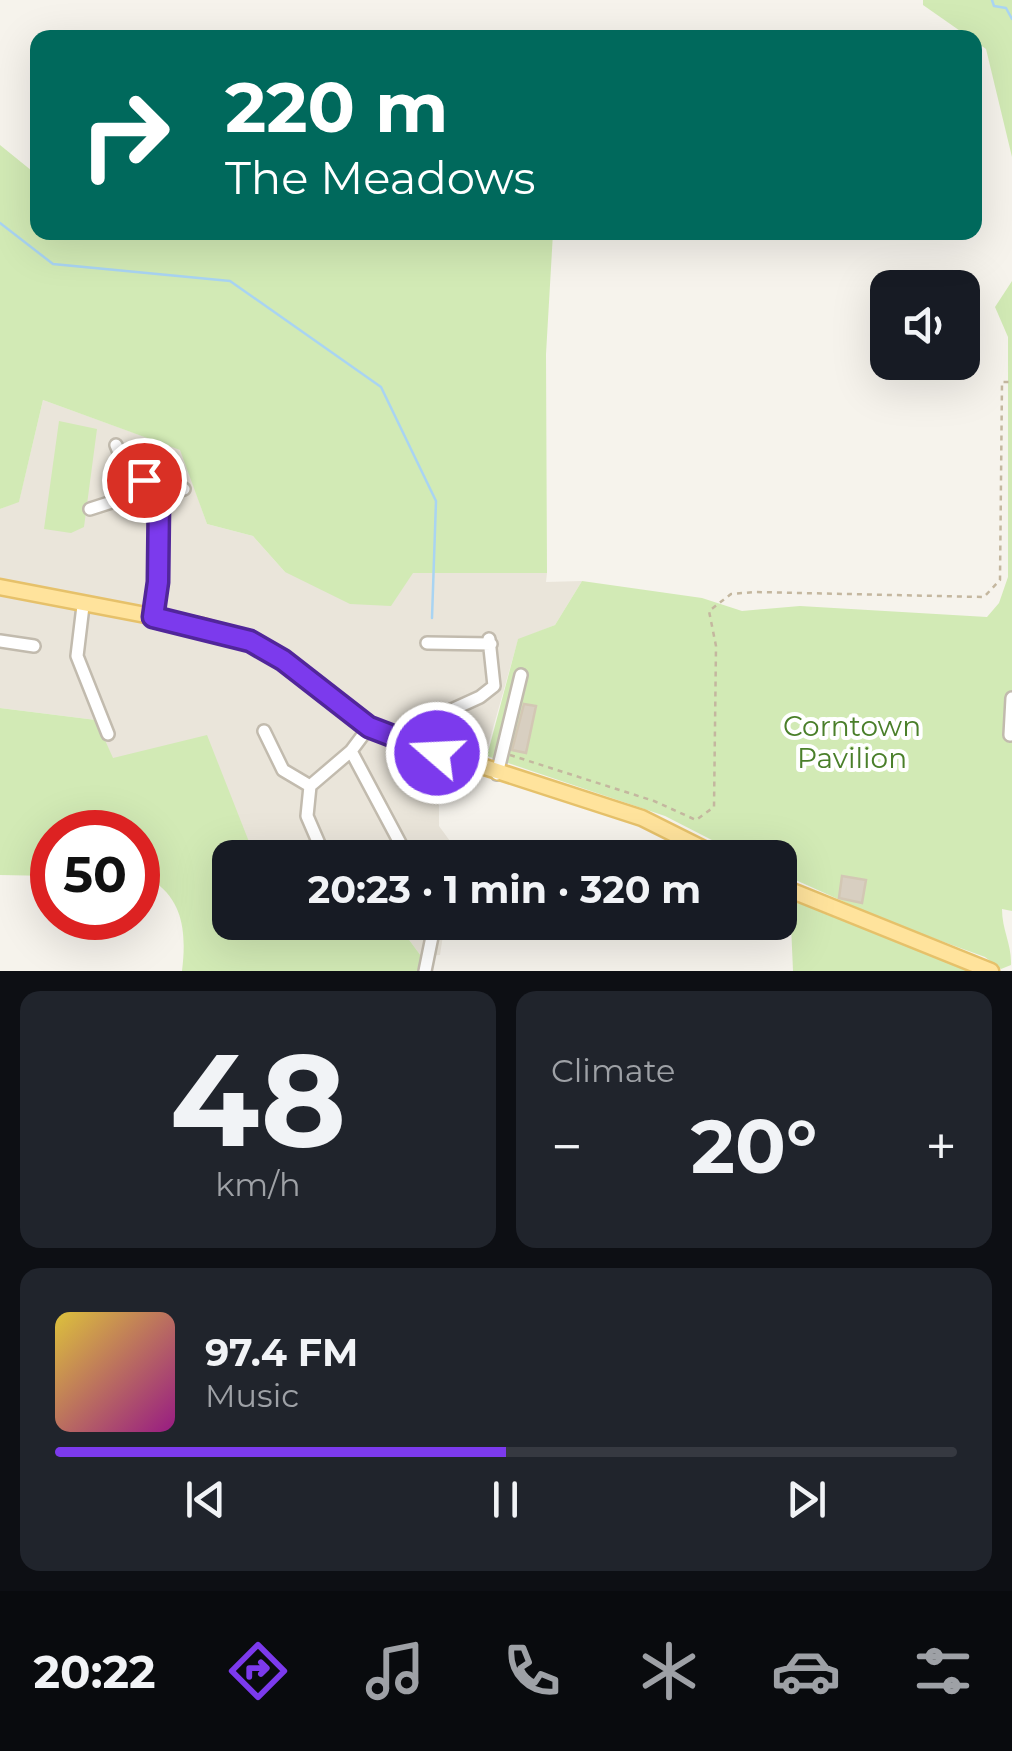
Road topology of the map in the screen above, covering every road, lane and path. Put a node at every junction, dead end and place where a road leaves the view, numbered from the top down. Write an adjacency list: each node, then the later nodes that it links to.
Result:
1 (1012, 382): 23 (path)
2 (116, 445): 3 (street)
3 (129, 477): 5 (street); 6 (street)
4 (184, 488): 5 (street)
5 (159, 496): 8 (street)
6 (121, 499): 7 (street); 8 (street)
7 (90, 509)
8 (158, 516): 11 (street)
9 (0, 587): 10 (main road)
10 (84, 606): 11 (main road); 19 (street)
11 (153, 617): 17 (main road)
12 (0, 641): 14 (street)
13 (426, 643): 22 (street)
14 (34, 646)
15 (521, 675): 23 (street)
16 (1012, 698): 20 (street)
17 (369, 727): 21 (street); 22 (main road)
18 (264, 731): 25 (street)
19 (108, 734)
20 (1010, 735)
21 (351, 752): 25 (street); 27 (street)
22 (437, 753): 24 (main road)
23 (502, 754): 24 (street)
24 (497, 774): 28 (main road)
25 (310, 786): 26 (street)
26 (318, 840)
27 (398, 840)
28 (686, 840)
29 (797, 893): 32 (main road)
30 (431, 940): 31 (street)
31 (425, 971)
32 (991, 971)

